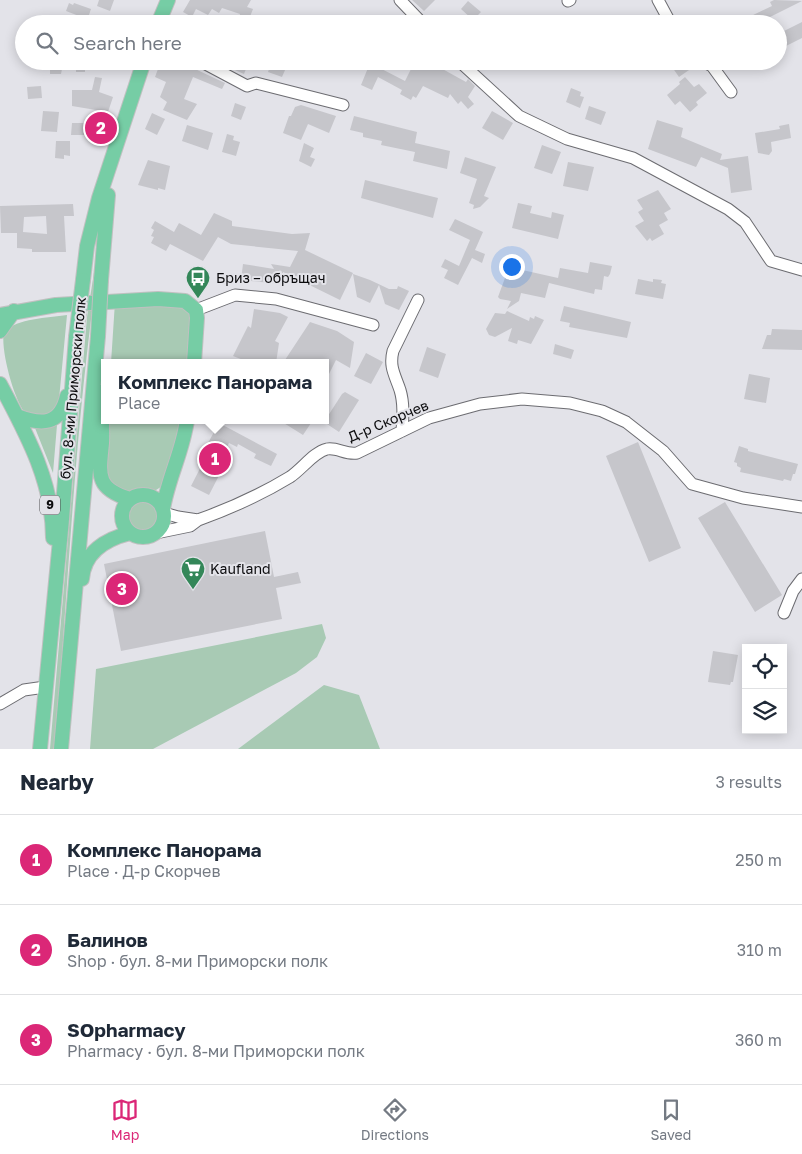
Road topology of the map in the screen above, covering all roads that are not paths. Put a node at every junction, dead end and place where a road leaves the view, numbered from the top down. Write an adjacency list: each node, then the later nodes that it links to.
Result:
1 (168, 0): 4 (main road)
2 (400, 0): 5 (street)
3 (658, 0): 6 (street)
4 (162, 15)
5 (414, 15)
6 (666, 15)
7 (141, 70): 13 (main road, бул. 8-ми Приморски полк)
8 (217, 70): 12 (street)
9 (469, 70): 14 (street)
10 (715, 70): 11 (street)
11 (731, 92)
12 (343, 105)
13 (115, 150): 21 (main road, бул. 8-ми Приморски полк, bridge); 23 (main road, бул. 8-ми Приморски полк, bridge)
14 (802, 270)
15 (418, 300): 27 (street)
16 (196, 310): 17 (main road); 19 (street); 22 (main road)
17 (14, 311): 18 (main road); 20 (main road)
18 (0, 315)
19 (373, 325)
20 (0, 331)
21 (97, 351): 30 (main road); 40 (main road, бул. 8-ми Приморски полк)
22 (194, 359)
23 (73, 366): 25 (main road); 37 (main road, бул. 8-ми Приморски полк)
24 (0, 384): 25 (main road, 9)
25 (17, 416): 37 (main road, 9)
26 (186, 424): 28 (main road)
27 (402, 431): 31 (street, Д-р Скорчев); 33 (street, Д-р Скорчев)
28 (172, 472): 29 (main road); 32 (main road)
29 (147, 495): 30 (main road); 32 (main road)
30 (130, 499): 34 (main road)
31 (802, 507)
32 (164, 511): 33 (street); 35 (main road)
33 (198, 520): 35 (street, Д-р Скорчев)
34 (130, 533): 35 (main road); 40 (main road)
35 (156, 533)
36 (802, 579): 38 (street)
37 (53, 601): 39 (main road, бул. 8-ми Приморски полк / 9)
38 (784, 613)
39 (45, 687): 41 (street); 42 (main road, бул. 8-ми Приморски полк / 9)
40 (65, 694): 43 (main road, бул. 8-ми Приморски полк)
41 (0, 704)
42 (40, 749)
43 (61, 749)

